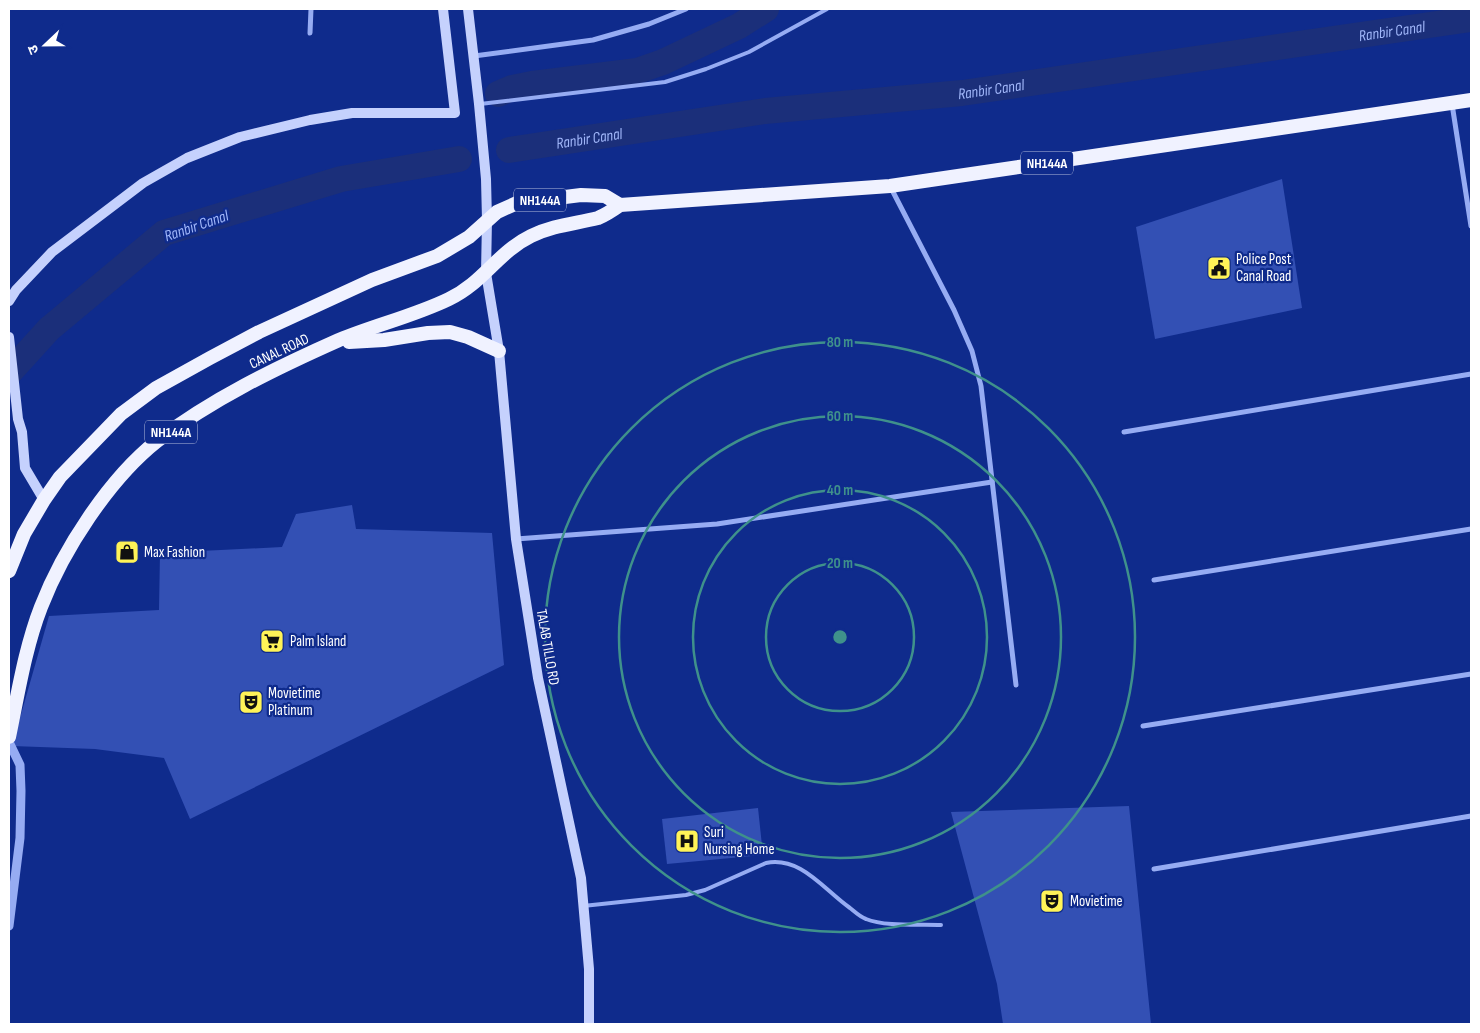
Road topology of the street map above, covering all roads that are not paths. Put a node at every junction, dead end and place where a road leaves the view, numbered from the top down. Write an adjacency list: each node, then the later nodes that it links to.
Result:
1 (311, 9): 6 (street)
2 (442, 9): 16 (main road)
3 (468, 9): 7 (main road)
4 (686, 9): 7 (street)
5 (827, 9): 10 (lane)
6 (310, 33)
7 (474, 56): 10 (main road)
8 (1471, 100): 9 (highway, NH144A)
9 (1452, 103): 11 (highway, NH144A); 14 (street)
10 (479, 104): 13 (main road)
11 (890, 186): 12 (highway, NH144A); 22 (street)
12 (620, 206): 13 (highway, NH144A); 15 (highway, NH144A)
13 (487, 220): 15 (main road); 23 (highway, CANAL ROAD / NH144A)
14 (1471, 226)
15 (486, 273): 18 (highway, CANAL ROAD / NH144A); 19 (main road, TALAB TILLO RD)
16 (9, 301)
17 (9, 337): 23 (main road)
18 (335, 342): 19 (highway); 31 (highway, CANAL ROAD / NH144A)
19 (498, 351): 25 (main road, TALAB TILLO RD)
20 (1471, 374): 21 (street)
21 (1124, 432)
22 (992, 482): 25 (street); 29 (street)
23 (44, 500): 26 (highway, CANAL ROAD / NH144A)
24 (1471, 529): 27 (street)
25 (516, 539): 35 (main road, TALAB TILLO RD)
26 (9, 571)
27 (1154, 580)
28 (1471, 674): 30 (street)
29 (1016, 685)
30 (1143, 726)
31 (9, 737)
32 (9, 742): 37 (street)
33 (1471, 816): 34 (street)
34 (1154, 869)
35 (584, 906): 36 (lane); 38 (main road, TALAB TILLO RD)
36 (942, 925)
37 (9, 926)
38 (589, 1024)

